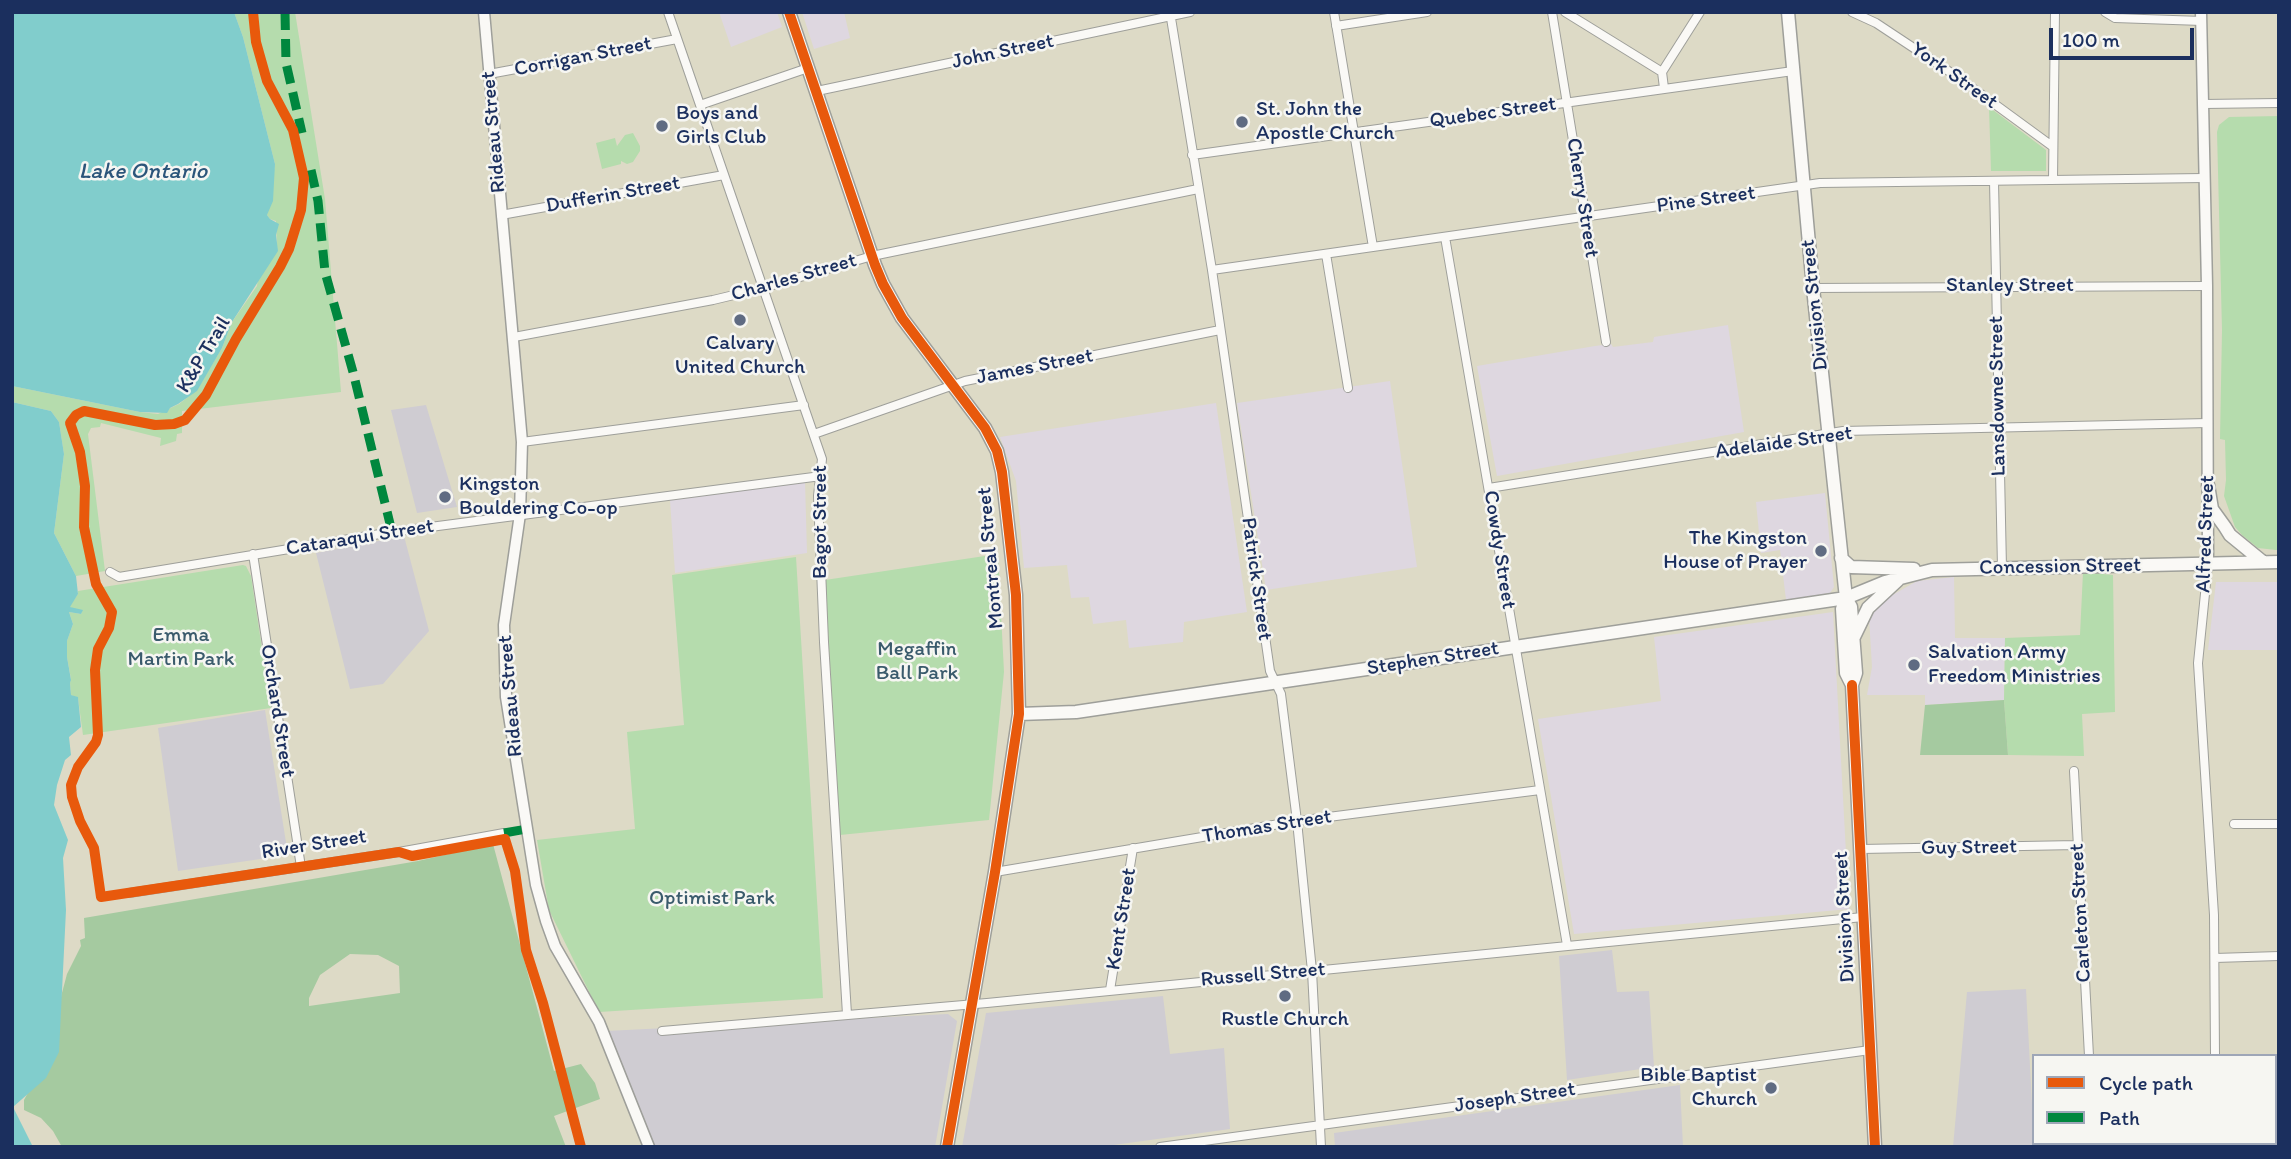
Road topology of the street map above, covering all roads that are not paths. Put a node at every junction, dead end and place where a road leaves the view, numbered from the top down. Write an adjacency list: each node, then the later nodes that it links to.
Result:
1 (484, 12): 21 (street, Rideau Street)
2 (668, 12): 17 (street, Bagot Street)
3 (789, 12): 18 (main road, Montreal Street)
4 (1190, 12): 14 (street, John Street)
5 (1334, 12): 16 (street)
6 (1427, 12): 16 (street)
7 (1552, 12): 24 (street, Cherry Street)
8 (1565, 12): 20 (street)
9 (1700, 12): 20 (street)
10 (1788, 12): 19 (main road, Division Street)
11 (1852, 12): 29 (street, York Street)
12 (2055, 12): 29 (street)
13 (2105, 12): 15 (street)
14 (1170, 14): 23 (street, John Street); 30 (street, Patrick Street)
15 (2202, 16): 26 (street, Alfred Street)
16 (1336, 26): 28 (street)
17 (677, 39): 21 (street, Corrigan Street); 27 (street, Bagot Street)
18 (808, 68): 23 (main road, Montreal Street); 27 (street)
19 (1793, 71): 22 (street, Quebec Street); 35 (main road, Division Street)
20 (1662, 72): 22 (street)
21 (489, 74): 37 (street, Rideau Street)
22 (1664, 88): 24 (street, Quebec Street)
23 (817, 91): 42 (main road, Montreal Street)
24 (1567, 102): 28 (street, Quebec Street); 38 (street, Cherry Street)
25 (2279, 103): 26 (street)
26 (2204, 104): 32 (street, Alfred Street)
27 (700, 105): 31 (street, Bagot Street)
28 (1354, 132): 30 (street, Quebec Street); 40 (street)
29 (2052, 146): 33 (street)
30 (1192, 155): 36 (street, Patrick Street)
31 (724, 175): 37 (street, Dufferin Street); 46 (street, Bagot Street)
32 (2204, 178): 33 (street, Pine Street); 44 (street, Alfred Street)
33 (2053, 180): 34 (street, Pine Street)
34 (1994, 181): 35 (street, Pine Street); 45 (street, Lansdowne Street)
35 (1803, 186): 38 (street, Pine Street); 47 (main road, Division Street)
36 (1198, 189): 42 (street, Charles Street); 43 (street, Patrick Street)
37 (501, 215): 49 (street, Rideau Street)
38 (1585, 217): 39 (street, Pine Street); 50 (street, Cherry Street)
39 (1445, 237): 40 (street, Pine Street); 61 (street, Cowdy Street)
40 (1373, 247): 41 (street, Pine Street)
41 (1326, 254): 43 (street, Pine Street); 52 (street)
42 (872, 256): 46 (street, Charles Street); 51 (main road, Montreal Street)
43 (1212, 270): 48 (street, Patrick Street)
44 (2207, 286): 45 (street, Stanley Street); 54 (street, Alfred Street)
45 (1996, 287): 47 (street, Stanley Street); 55 (street, Lansdowne Street)
46 (763, 288): 49 (street, Charles Street); 53 (street, Bagot Street)
47 (1813, 288): 56 (main road, Division Street)
48 (1220, 330): 51 (street, James Street); 75 (street, Patrick Street)
49 (514, 337): 58 (street, Rideau Street)
50 (1606, 342)
51 (954, 385): 57 (street, James Street); 77 (main road, Montreal Street)
52 (1348, 388)
53 (804, 405): 57 (street, Bagot Street); 58 (street)
54 (2208, 424): 55 (street, Adelaide Street); 60 (street, Alfred Street)
55 (1999, 429): 56 (street, Adelaide Street); 68 (street, Lansdowne Street)
56 (1829, 433): 61 (street, Adelaide Street); 64 (main road, Division Street)
57 (814, 434): 59 (street, Bagot Street)
58 (522, 442): 62 (street, Rideau Street)
59 (821, 476): 62 (street, Cataraqui Street); 97 (street, Bagot Street)
60 (2208, 485): 65 (main road); 67 (street, Alfred Street)
61 (1489, 488): 74 (street, Cowdy Street)
62 (520, 514): 63 (street, Cataraqui Street); 103 (street, Rideau Street)
63 (253, 554): 70 (street, Cataraqui Street); 87 (street, Orchard Street)
64 (1841, 558): 69 (main road); 72 (main road, Division Street)
65 (2263, 562): 66 (main road, Concession Street); 67 (main road, Concession Street)
66 (2279, 562)
67 (2208, 564): 68 (main road, Concession Street); 93 (street, Alfred Street)
68 (2002, 568): 69 (main road, Concession Street)
69 (1932, 570): 71 (main road, Concession Street)
70 (110, 572)
71 (1900, 577): 72 (main road, Concession Street); 73 (main road)
72 (1846, 598): 73 (main road, Division Street); 74 (main road, Stephen Street); 76 (main road, Division Street)
73 (1853, 638): 76 (main road, Division Street)
74 (1515, 646): 75 (main road, Stephen Street); 79 (street, Cowdy Street)
75 (1275, 682): 77 (main road, Stephen Street); 80 (street, Patrick Street)
76 (1853, 685): 86 (main road, Division Street)
77 (1019, 714): 88 (main road, Montreal Street)
78 (2074, 771): 84 (street, Carleton Street)
79 (1540, 790): 80 (street, Thomas Street); 91 (street, Cowdy Street)
80 (1297, 821): 85 (street, Thomas Street); 94 (street, Patrick Street)
81 (2234, 824): 82 (street)
82 (2279, 824)
83 (504, 833): 87 (street, River Street)
84 (2077, 845): 86 (street, Guy Street); 100 (street, Carleton Street)
85 (1133, 848): 88 (street, Thomas Street); 95 (street, Kent Street)
86 (1861, 849): 90 (main road, Division Street)
87 (301, 867): 89 (street, River Street)
88 (995, 872): 96 (main road, Montreal Street)
89 (129, 893)
90 (1863, 917): 91 (street, Russell Street); 99 (main road, Division Street)
91 (1567, 945): 94 (street, Russell Street)
92 (2279, 956): 93 (street)
93 (2215, 958): 101 (street, Alfred Street)
94 (1312, 971): 95 (street, Russell Street); 102 (street, Patrick Street)
95 (1110, 990): 96 (street, Russell Street)
96 (971, 1004): 97 (street, Russell Street); 104 (main road, Montreal Street)
97 (846, 1014): 98 (street, Russell Street)
98 (662, 1031)
99 (1870, 1050): 102 (street, Joseph Street); 107 (main road, Division Street)
100 (2089, 1054)
101 (2216, 1054)
102 (1320, 1125): 105 (street, Joseph Street); 106 (street, Patrick Street)
103 (649, 1147)
104 (947, 1147)
105 (1160, 1147)
106 (1321, 1147)
107 (1875, 1147)

